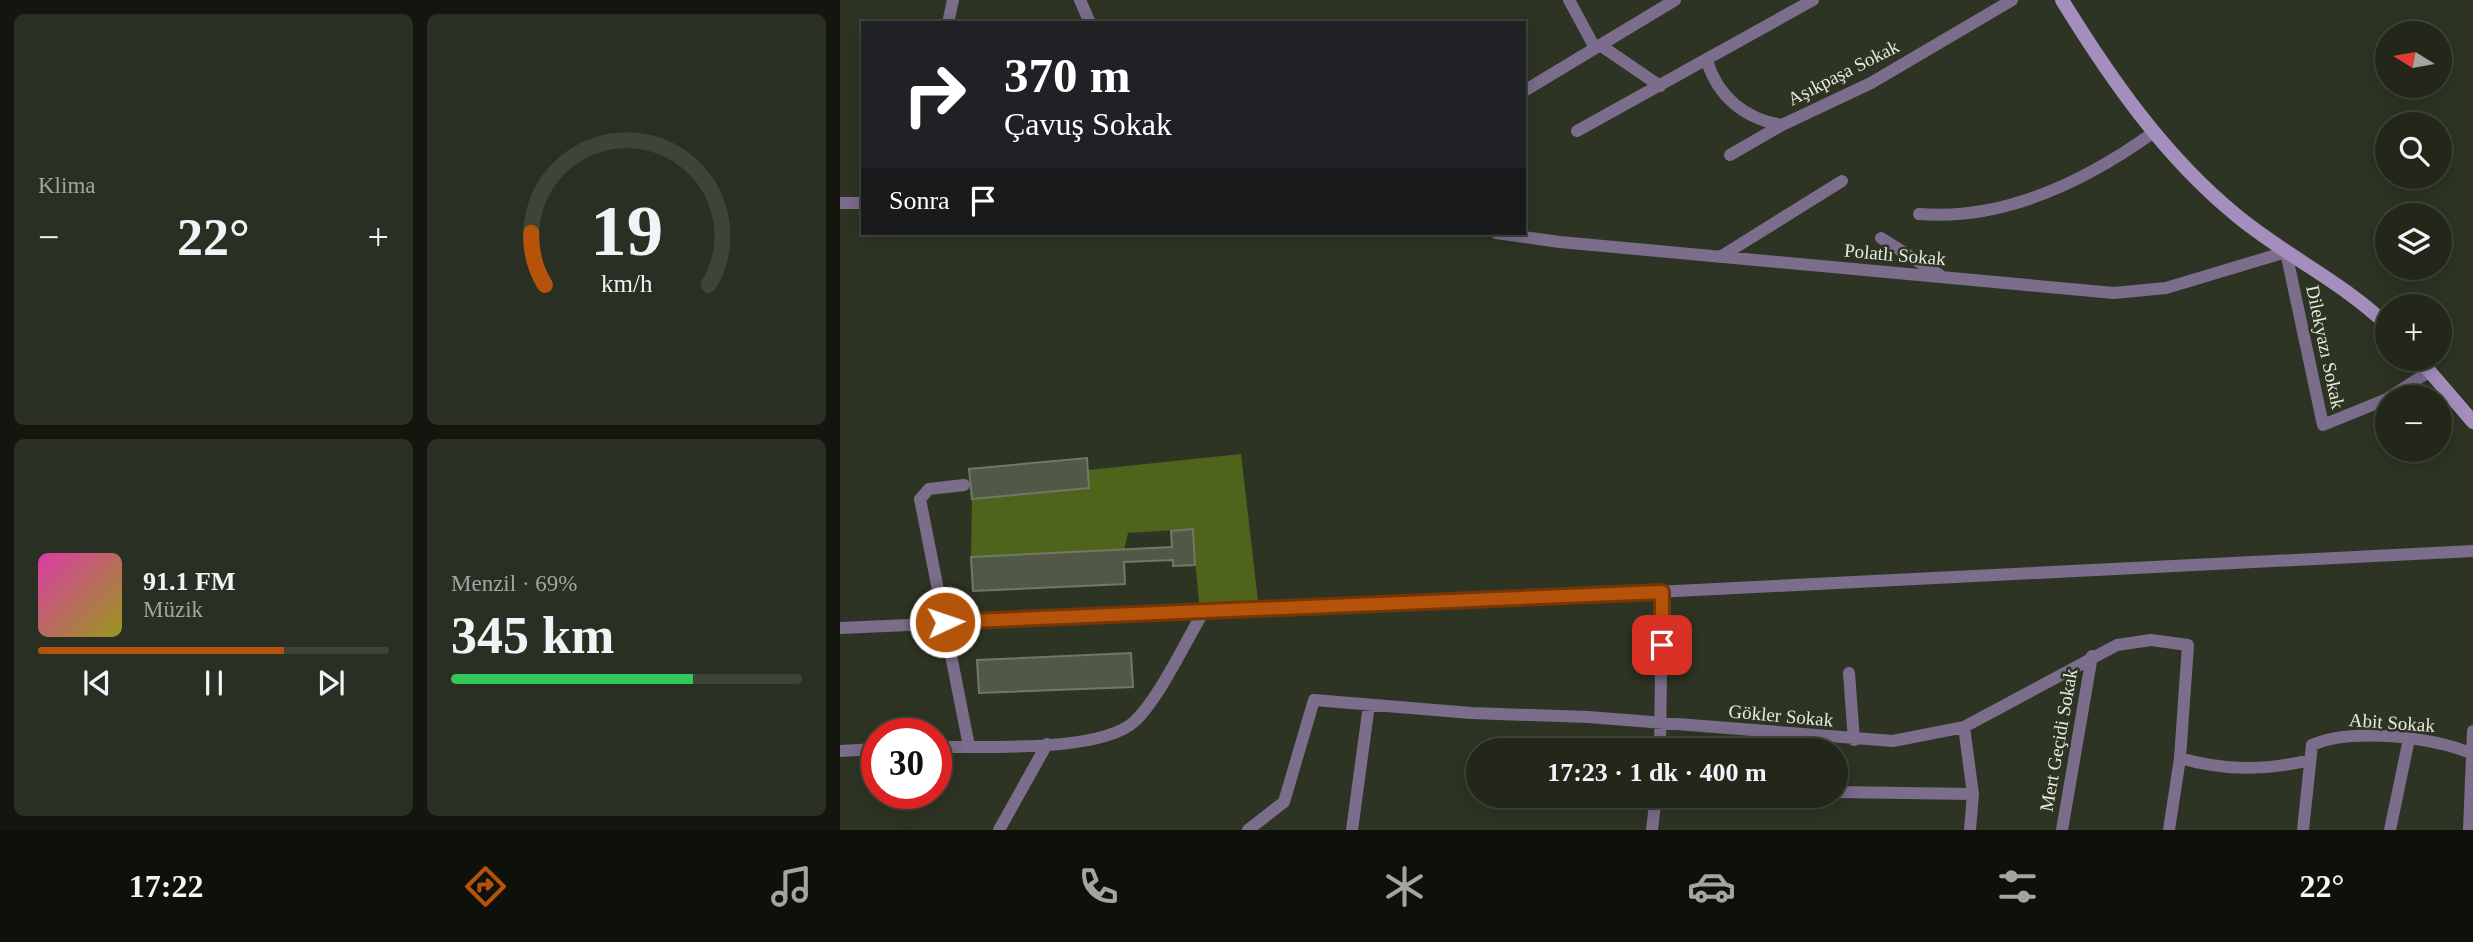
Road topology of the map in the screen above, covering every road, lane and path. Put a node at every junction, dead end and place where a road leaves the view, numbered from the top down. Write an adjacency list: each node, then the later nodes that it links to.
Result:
1 (953, 0): 8 (street)
2 (1080, 0): 9 (street)
3 (1569, 0): 10 (street)
4 (1675, 0): 10 (street)
5 (1813, 0): 11 (street)
6 (2012, 0): 14 (street, Aşıkpaşa Sokak)
7 (2062, 0): 16 (street)
8 (948, 21)
9 (1089, 21)
10 (1597, 47): 12 (street); 13 (street)
11 (1707, 61): 12 (street); 14 (street, Aşıkpaşa Sokak)
12 (1660, 86): 15 (street)
13 (1526, 90)
14 (1782, 125): 17 (street)
15 (1577, 131)
16 (2154, 132): 21 (street); 24 (street)
17 (1730, 155)
18 (1842, 181): 25 (street)
19 (840, 203): 20 (street)
20 (861, 203)
21 (1919, 214)
22 (1509, 235): 25 (street, Polatlı Sokak)
23 (1881, 238): 26 (street)
24 (2286, 252): 26 (street, Polatlı Sokak); 27 (street); 30 (street, Dilekyazı Sokak)
25 (1720, 257): 26 (street, Polatlı Sokak)
26 (1942, 277)
27 (2375, 314)
28 (2430, 371): 29 (street, Dilekyazı Sokak); 31 (street)
29 (2409, 385)
30 (2375, 404)
31 (2473, 422)
32 (964, 485): 36 (street)
33 (2473, 551): 34 (street)
34 (1662, 592): 35 (street); 41 (street)
35 (1204, 611): 36 (street); 47 (street)
36 (945, 622): 37 (street); 48 (street)
37 (840, 628)
38 (2092, 656): 42 (street, Gökler Sokak); 53 (street, Gökler Sokak); 63 (street, Mert Geçidi Sokak)
39 (1849, 673): 46 (street)
40 (1369, 705): 41 (street, Gökler Sokak); 59 (street, Gökler Sokak); 60 (street)
41 (1662, 724): 44 (street); 46 (street, Gökler Sokak)
42 (1964, 727): 46 (street, Gökler Sokak); 56 (street)
43 (2473, 731): 52 (street)
44 (1661, 738)
45 (2409, 739): 52 (street, Abit Sokak); 54 (street, Abit Sokak); 66 (street)
46 (1854, 740)
47 (1047, 744): 48 (street); 58 (street)
48 (969, 746): 49 (street)
49 (952, 747)
50 (861, 750): 51 (street)
51 (840, 751)
52 (2472, 753): 67 (street)
53 (2180, 758): 54 (street); 64 (street, Gökler Sokak)
54 (2310, 760): 65 (street)
55 (1848, 792): 56 (street)
56 (1973, 794): 62 (street)
57 (1655, 808): 61 (street)
58 (999, 830)
59 (1248, 830)
60 (1352, 830)
61 (1653, 830)
62 (1970, 830)
63 (2062, 830)
64 (2169, 830)
65 (2303, 830)
66 (2390, 830)
67 (2469, 830)

